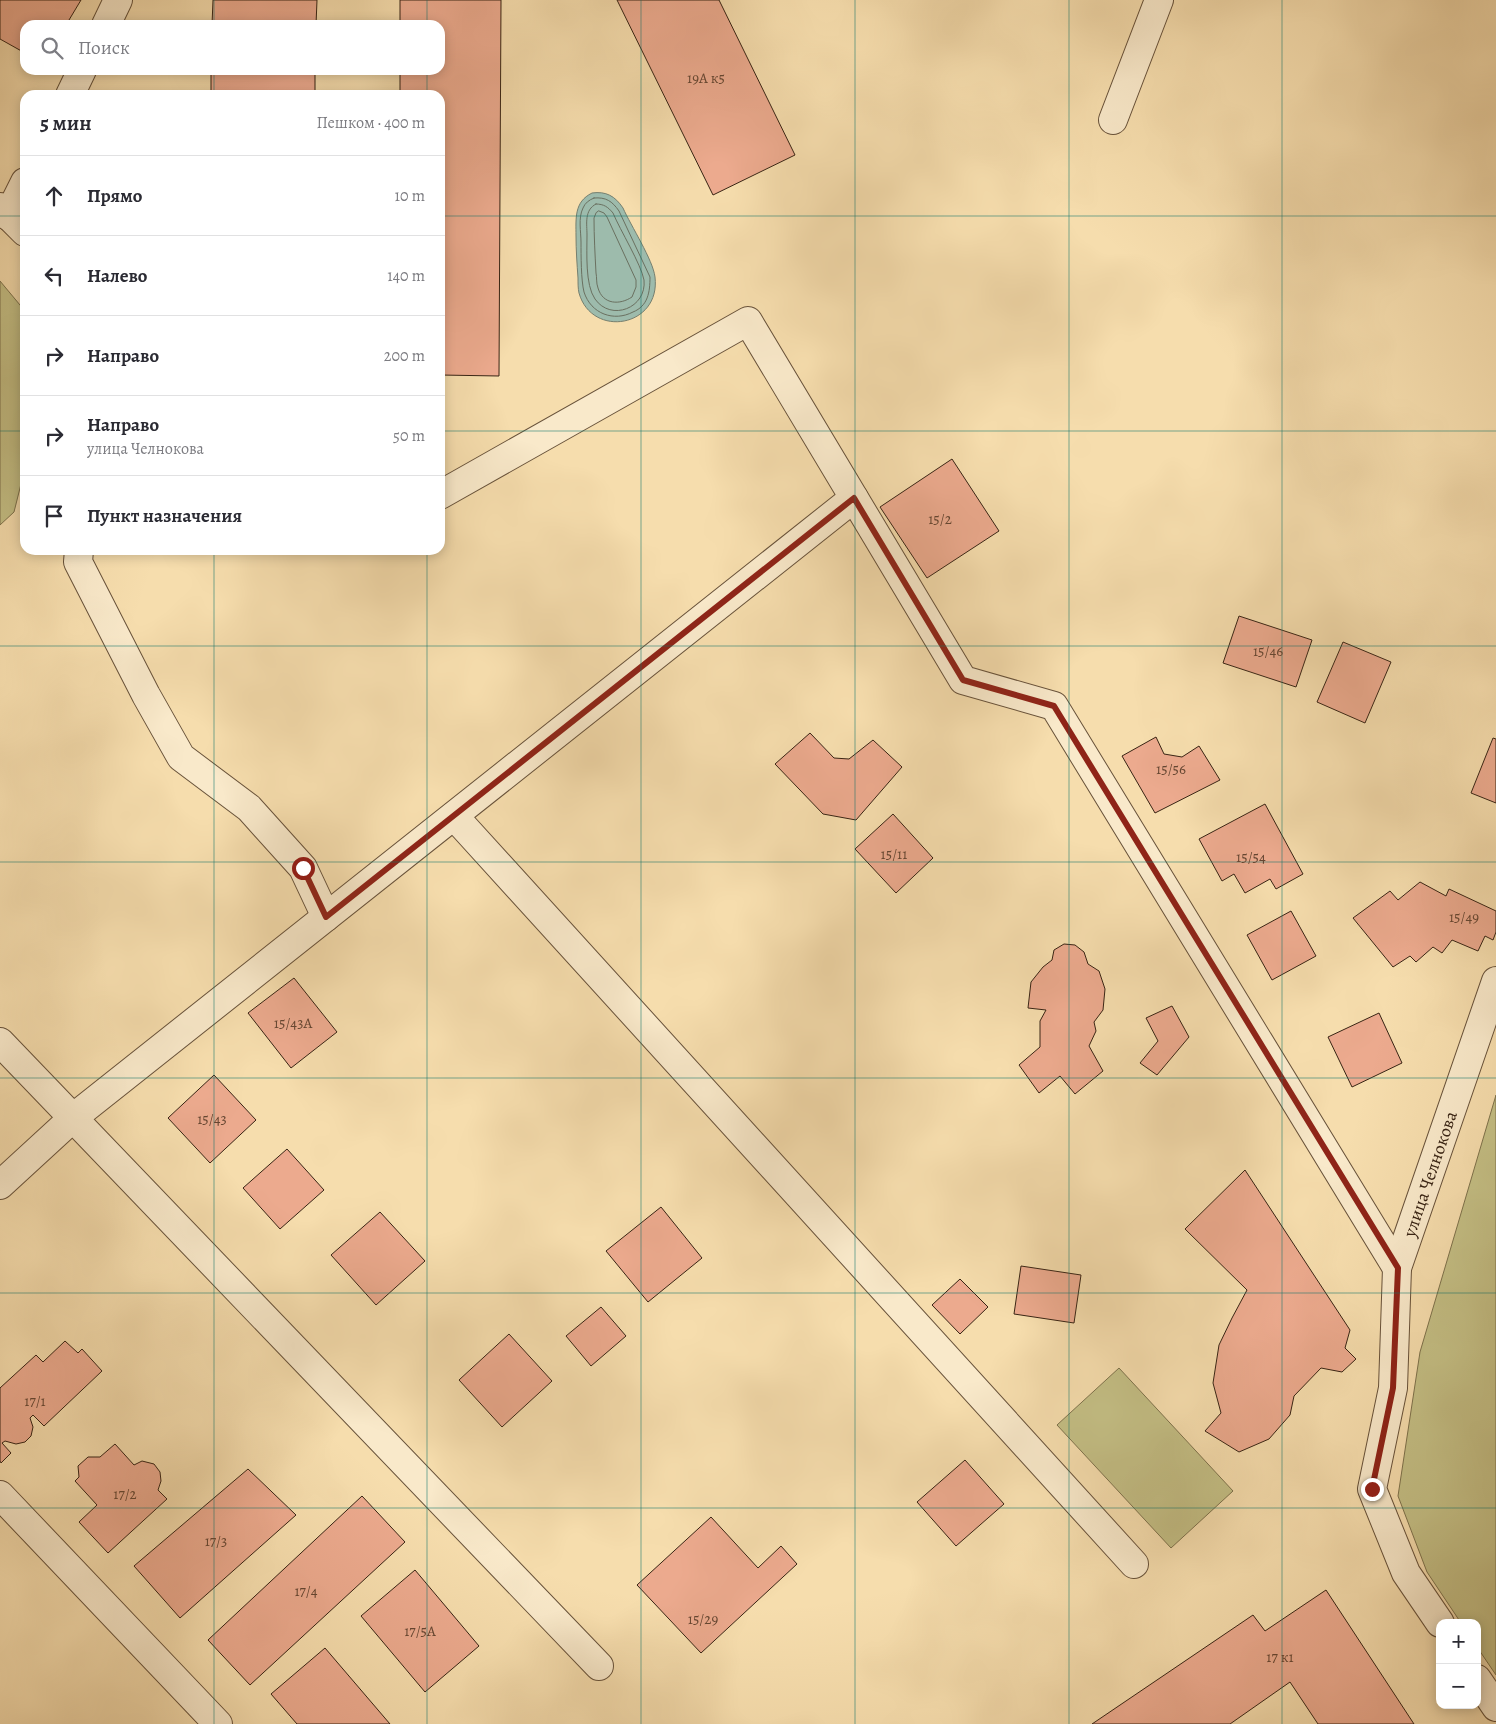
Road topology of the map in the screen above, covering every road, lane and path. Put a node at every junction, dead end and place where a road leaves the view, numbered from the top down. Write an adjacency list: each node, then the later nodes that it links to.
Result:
1 (118, 0): 3 (street)
2 (1159, 0): 6 (street)
3 (108, 20)
4 (80, 75): 5 (street)
5 (72, 90)
6 (1113, 120)
7 (20, 195): 8 (street)
8 (11, 218)
9 (445, 492): 10 (street)
10 (854, 498): 12 (street); 18 (street)
11 (79, 555): 13 (street)
12 (454, 816): 13 (street); 20 (street)
13 (326, 917): 16 (street)
14 (1496, 981): 18 (street, улица Челнокова)
15 (0, 1042): 16 (street)
16 (74, 1117): 17 (street); 22 (street)
17 (0, 1185)
18 (1398, 1268): 21 (street, улица Челнокова)
19 (0, 1495): 25 (street)
20 (1134, 1564)
21 (1437, 1619)
22 (599, 1666)
23 (1481, 1685): 24 (street)
24 (1496, 1707)
25 (218, 1724)

